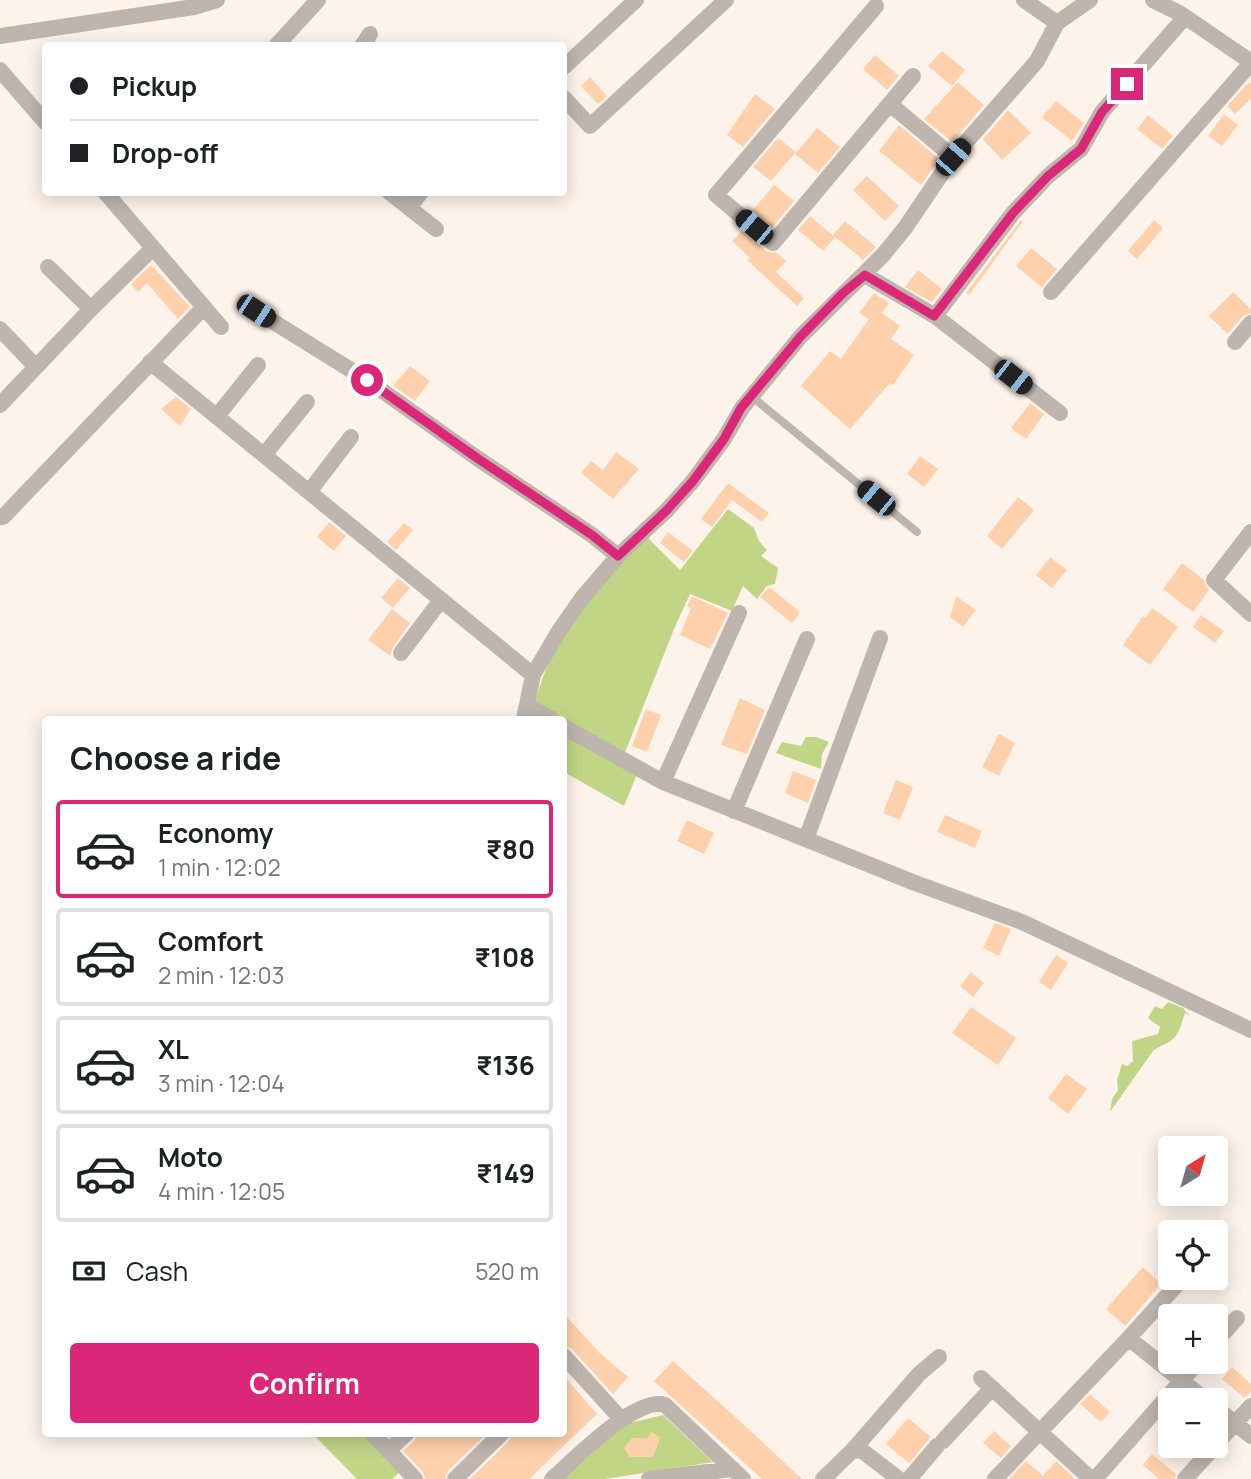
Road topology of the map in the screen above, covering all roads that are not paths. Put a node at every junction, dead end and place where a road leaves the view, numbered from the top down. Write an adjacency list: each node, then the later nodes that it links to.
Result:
1 (217, 0): 11 (street)
2 (318, 0): 12 (street)
3 (636, 0): 14 (street)
4 (726, 0): 17 (street)
5 (1024, 0): 10 (street)
6 (1090, 0): 10 (street)
7 (1153, 0): 9 (street)
8 (876, 6): 18 (street)
9 (1185, 17): 13 (street); 33 (street)
10 (1057, 23): 20 (street)
11 (0, 36)
12 (280, 42)
13 (1251, 63): 29 (street)
14 (567, 64)
15 (0, 71): 19 (street)
16 (913, 76): 18 (street)
17 (567, 101)
18 (890, 104): 20 (street)
19 (40, 108)
20 (953, 157): 28 (street)
21 (108, 196): 26 (street)
22 (394, 196): 24 (street)
23 (418, 196): 24 (street)
24 (409, 208): 25 (street)
25 (436, 229)
26 (153, 248): 30 (street); 31 (street)
27 (48, 267): 31 (street)
28 (865, 275): 33 (street); 41 (street)
29 (1051, 292)
30 (204, 307): 35 (street); 38 (street)
31 (91, 309): 40 (street)
32 (256, 311): 52 (street)
33 (934, 316): 44 (street)
34 (1251, 323): 37 (street)
35 (221, 327)
36 (0, 329): 40 (street)
37 (1235, 342)
38 (150, 362): 45 (street); 49 (street)
39 (258, 365): 45 (street)
40 (36, 367): 43 (street)
41 (751, 396): 51 (lane); 52 (street)
42 (307, 402): 47 (street)
43 (0, 405)
44 (1060, 413)
45 (217, 416): 47 (street)
46 (351, 437): 48 (street)
47 (264, 455): 48 (street)
48 (309, 492): 53 (street)
49 (0, 517)
50 (1251, 532): 55 (street)
51 (917, 533)
52 (618, 556): 59 (street)
53 (442, 600): 58 (street); 59 (street)
54 (739, 612): 62 (street)
55 (1251, 614)
56 (880, 638): 64 (street)
57 (807, 639): 63 (street)
58 (401, 653)
59 (533, 675): 60 (street)
60 (526, 712)
61 (567, 729): 62 (street)
62 (663, 782): 63 (street)
63 (734, 811): 64 (street)
64 (806, 839): 65 (street)
65 (1251, 1030)
66 (1172, 1290): 69 (street)
67 (1237, 1318): 68 (street)
68 (1228, 1328)
69 (1126, 1341): 73 (street); 79 (street)
70 (939, 1357): 86 (street)
71 (567, 1365): 77 (street)
72 (1187, 1374): 73 (street)
73 (1181, 1380): 74 (street); 97 (street)
74 (1191, 1388)
75 (1251, 1406): 78 (street)
76 (1228, 1418): 78 (street)
77 (621, 1419): 88 (street); 91 (street)
78 (1235, 1424): 80 (street); 81 (street)
79 (1041, 1432): 95 (street); 96 (street); 97 (street)
80 (1228, 1432)
81 (1251, 1436)
82 (376, 1437): 85 (street)
83 (403, 1437): 85 (street)
84 (498, 1437): 90 (street)
85 (388, 1451): 89 (street)
86 (852, 1451): 93 (street); 94 (street)
87 (1204, 1458): 98 (street)
88 (738, 1474): 92 (street)
89 (415, 1479)
90 (455, 1479)
91 (552, 1479)
92 (649, 1479)
93 (823, 1479)
94 (899, 1479)
95 (909, 1479)
96 (995, 1479)
97 (1093, 1479)
98 (1185, 1479)

